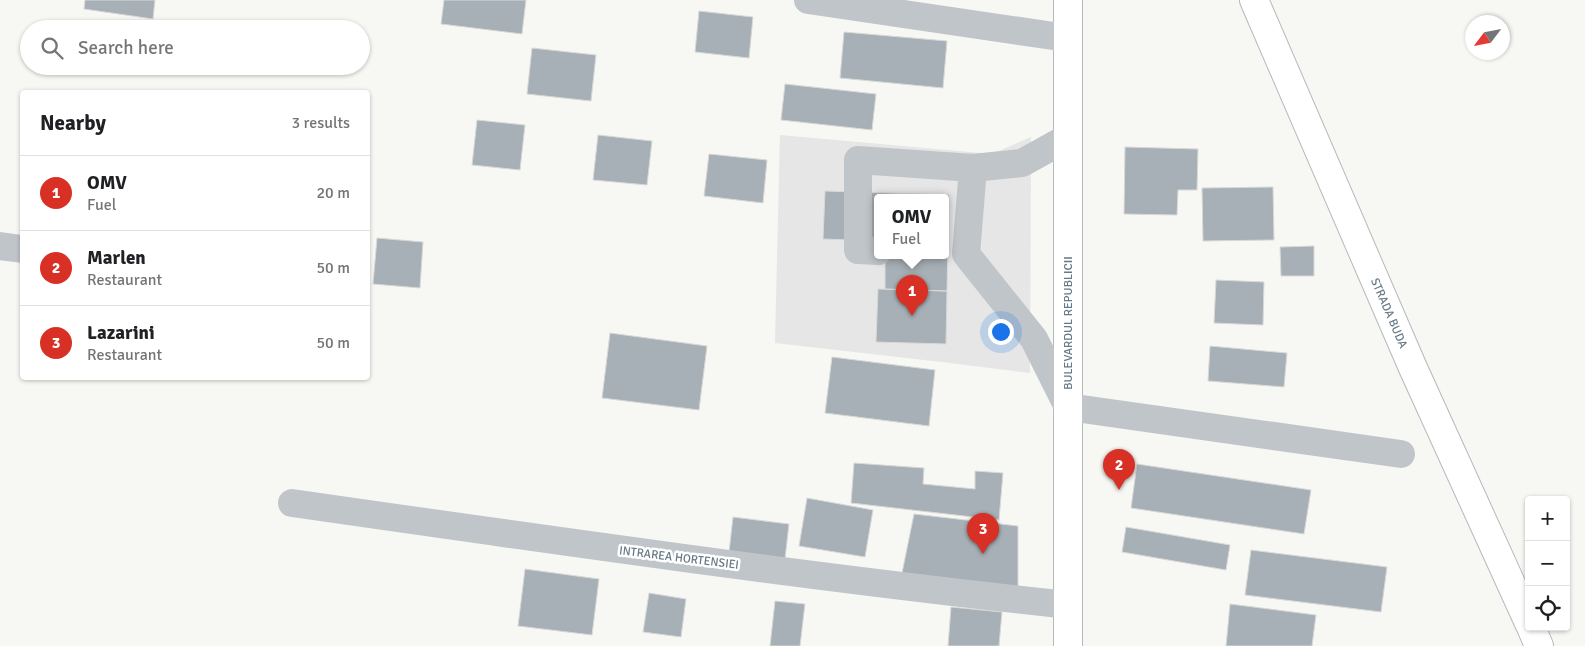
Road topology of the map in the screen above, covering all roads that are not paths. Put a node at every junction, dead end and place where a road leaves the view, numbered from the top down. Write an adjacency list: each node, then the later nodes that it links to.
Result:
1 (808, 0): 4 (street)
2 (1068, 0): 4 (main road, BULEVARDUL REPUBLICII)
3 (1254, 0): 15 (main road, STRADA BUDA)
4 (1067, 38): 5 (main road, BULEVARDUL REPUBLICII)
5 (1067, 138): 6 (street); 11 (main road, BULEVARDUL REPUBLICII)
6 (973, 168): 9 (street); 10 (street)
7 (0, 246): 8 (street)
8 (20, 249)
9 (874, 251)
10 (956, 254): 11 (street)
11 (1068, 407): 12 (street); 14 (main road, BULEVARDUL REPUBLICII)
12 (1401, 454)
13 (292, 503): 14 (street, INTRAREA HORTENSIEI)
14 (1068, 605): 17 (main road, BULEVARDUL REPUBLICII)
15 (1525, 614)
16 (1533, 631): 18 (main road)
17 (1068, 646)
18 (1539, 646)

